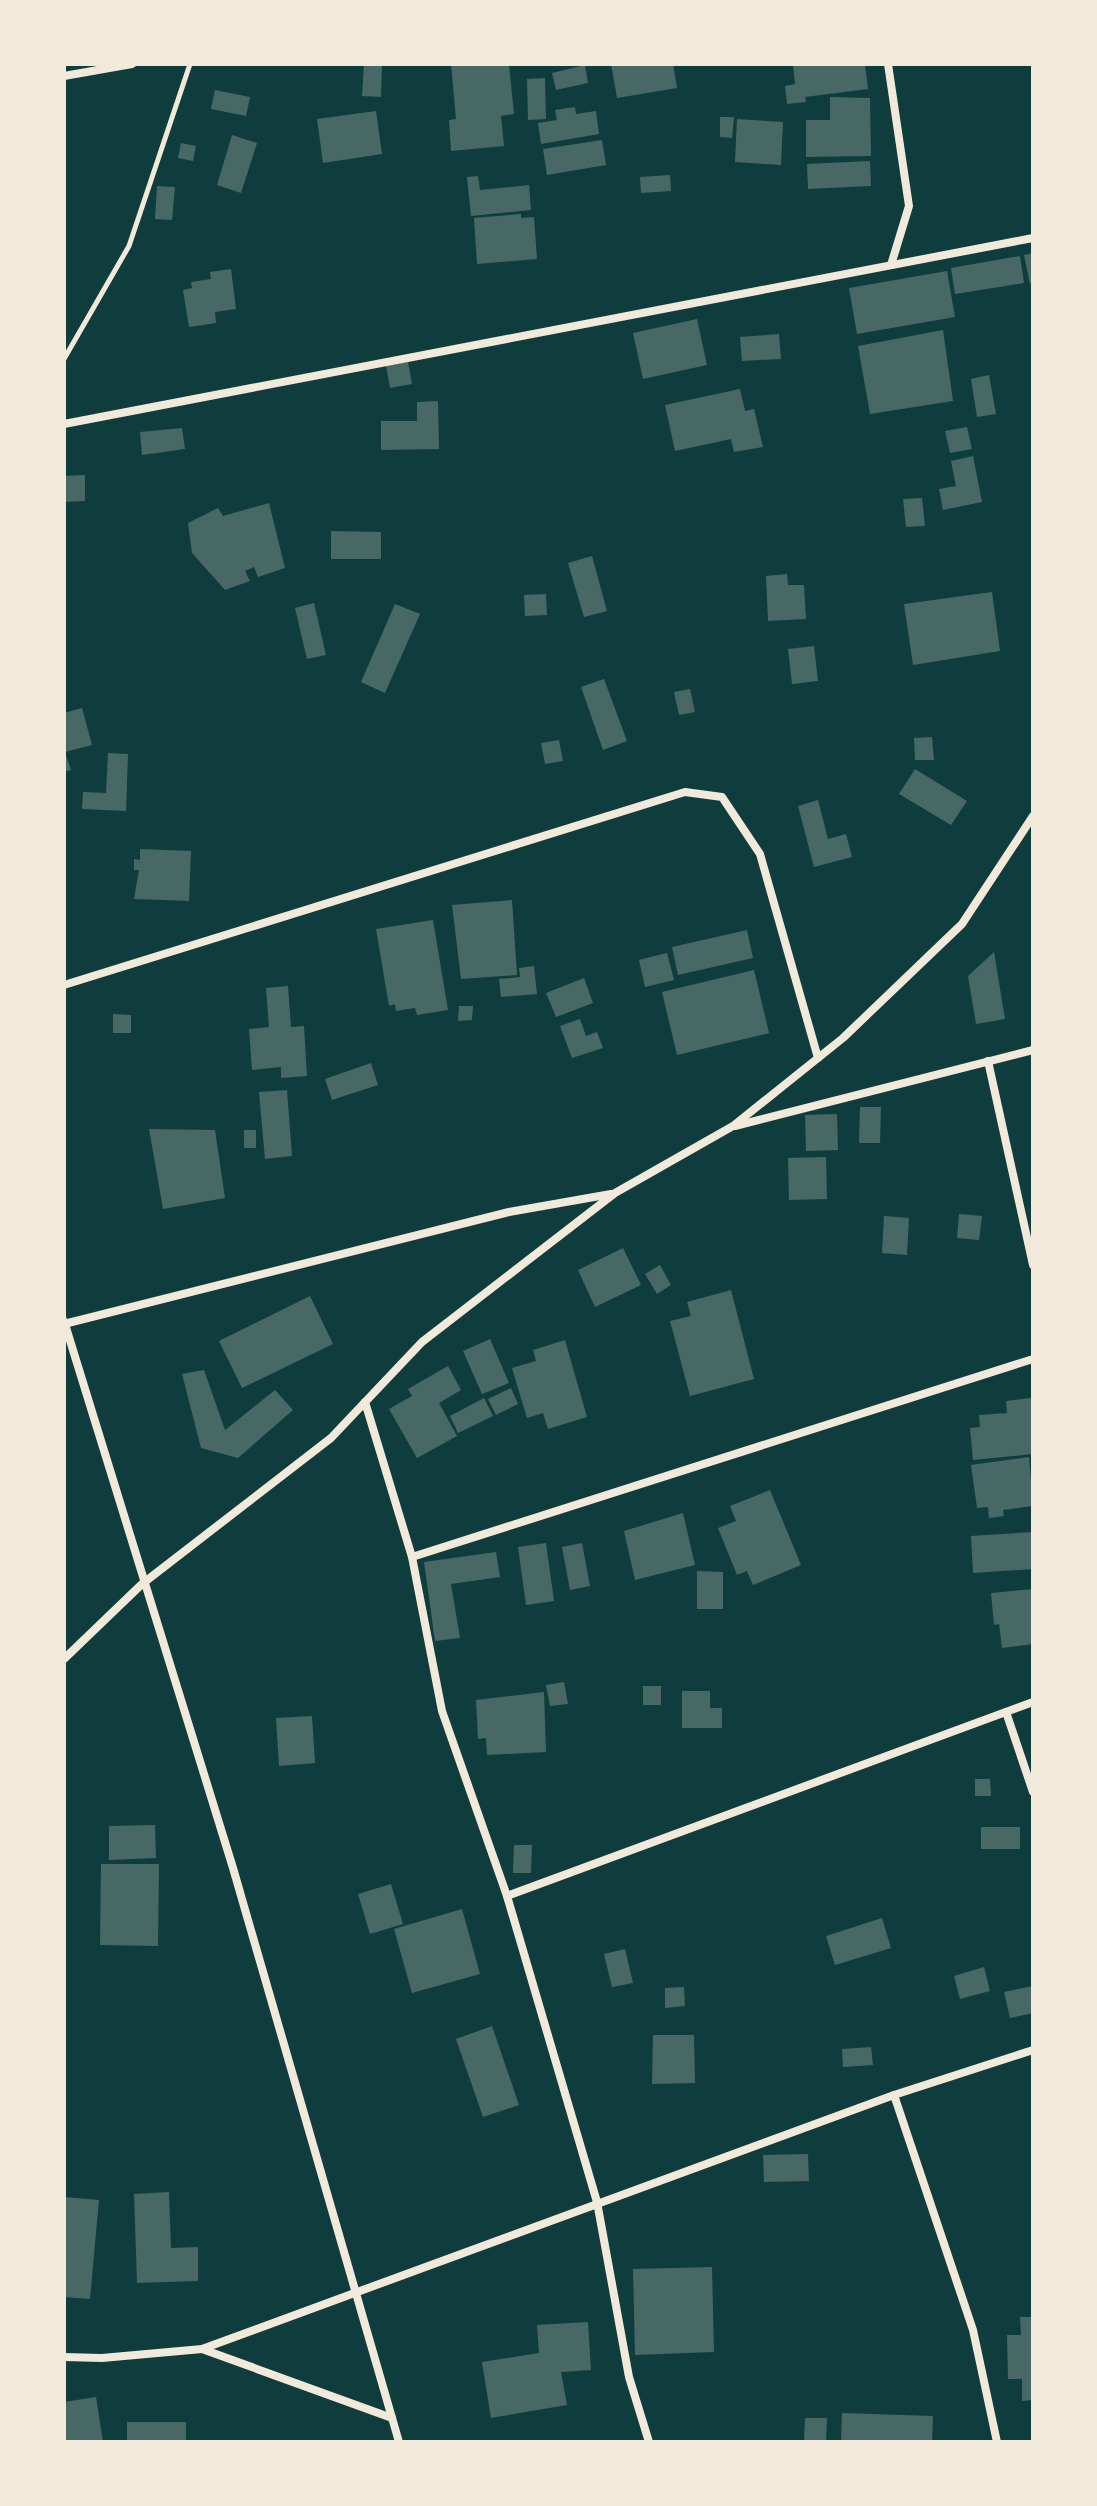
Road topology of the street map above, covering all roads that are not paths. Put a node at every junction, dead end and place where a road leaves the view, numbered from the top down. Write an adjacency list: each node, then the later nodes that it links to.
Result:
1 (132, 64): 3 (street)
2 (888, 64): 5 (street)
3 (64, 76)
4 (1033, 238): 5 (street)
5 (891, 265): 6 (street)
6 (64, 424)
7 (1033, 816): 10 (street)
8 (64, 985): 10 (street)
9 (1033, 1050): 11 (street)
10 (818, 1058): 12 (street)
11 (988, 1061): 12 (street); 14 (street)
12 (733, 1126): 13 (street)
13 (615, 1193): 15 (street); 17 (street)
14 (1033, 1265)
15 (64, 1323): 19 (street)
16 (1033, 1359): 18 (street)
17 (365, 1402): 18 (street); 19 (street)
18 (412, 1557): 24 (street)
19 (142, 1584): 20 (street); 28 (street)
20 (64, 1659)
21 (1033, 1702): 22 (street)
22 (1006, 1712): 23 (street); 24 (street)
23 (1033, 1792)
24 (507, 1896): 27 (street)
25 (1033, 2050): 26 (street)
26 (894, 2095): 27 (street); 34 (street)
27 (597, 2202): 28 (street); 33 (street)
28 (357, 2289): 29 (street); 31 (street)
29 (202, 2349): 30 (street); 31 (street)
30 (64, 2357)
31 (392, 2418): 32 (street)
32 (399, 2442)
33 (649, 2442)
34 (997, 2442)

